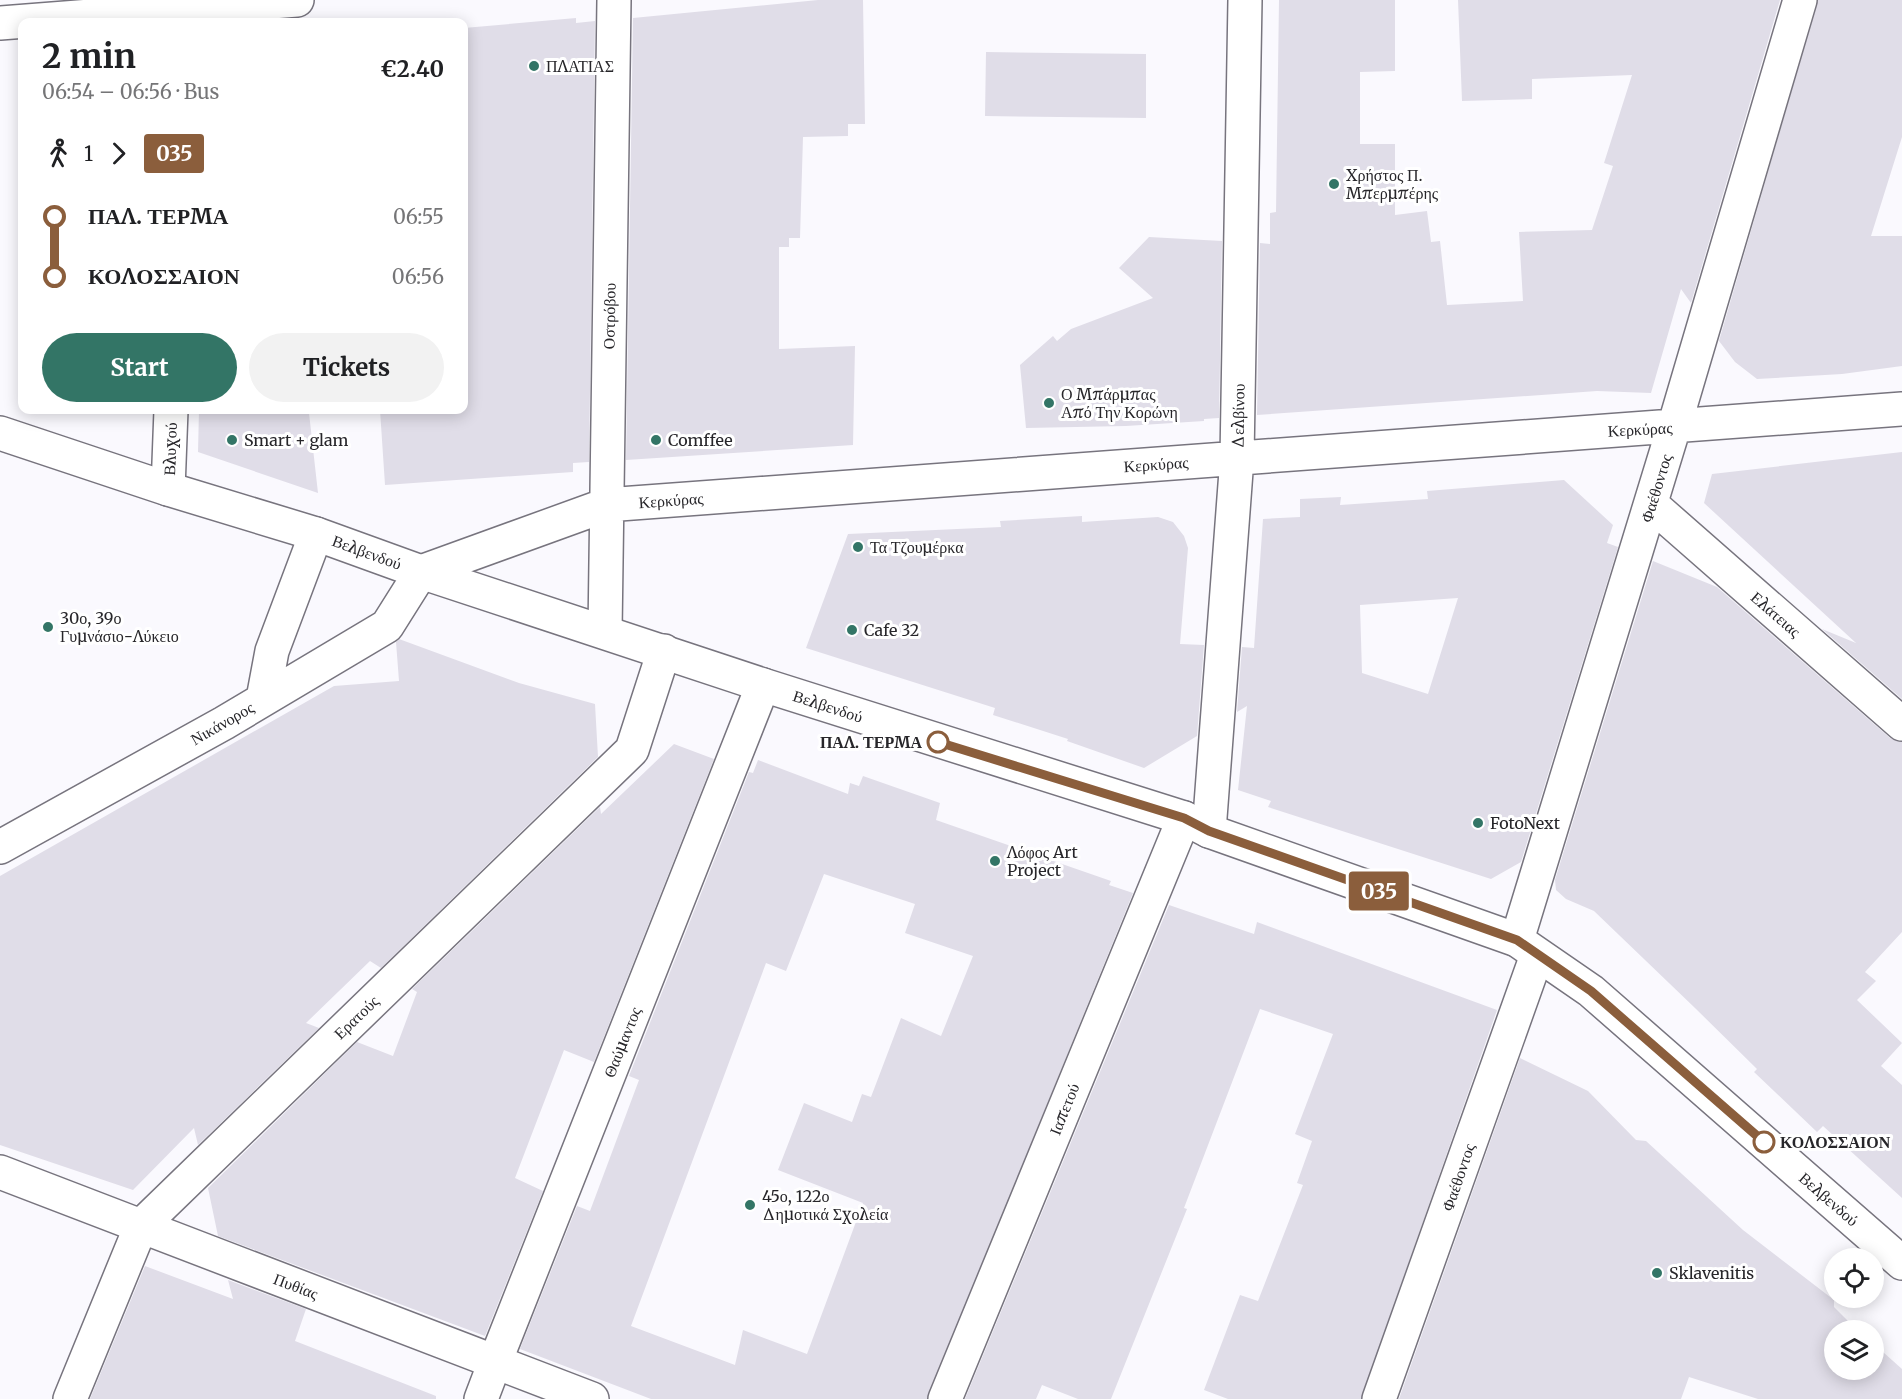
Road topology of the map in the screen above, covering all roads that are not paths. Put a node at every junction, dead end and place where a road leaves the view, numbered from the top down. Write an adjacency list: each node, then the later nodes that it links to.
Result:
1 (297, 0): 5 (street)
2 (614, 0): 16 (street, Οστρόβου)
3 (1245, 0): 13 (street, Δελβίνου)
4 (1800, 0): 11 (street, Φαέθοντος)
5 (183, 16): 6 (street)
6 (122, 18)
7 (18, 21): 8 (street)
8 (0, 22)
9 (1902, 409): 11 (street, Κερκύρας)
10 (171, 414): 14 (street, Βλυχού)
11 (1674, 427): 13 (street, Κερκύρας); 15 (street, Φαέθοντος)
12 (0, 433): 14 (street, Βελβενδού)
13 (1237, 458): 16 (street, Κερκύρας); 24 (street, Δελβίνου)
14 (168, 489): 17 (street, Βελβενδού)
15 (1651, 504): 23 (street, Ελάτειας); 26 (street, Φαέθοντος)
16 (606, 505): 18 (street, Κερκύρας); 19 (street, Οστρόβου)
17 (316, 534): 18 (street, Βελβενδού); 22 (street)
18 (421, 572): 19 (street, Βελβενδού); 22 (street, Νικάνορος)
19 (605, 632): 20 (street, Βελβενδού)
20 (664, 651): 21 (street, Βελβενδού); 28 (street, Ερατούς)
21 (763, 685): 24 (street, Βελβενδού); 30 (street, Θαύμαντος)
22 (263, 699): 25 (street, Νικάνορος)
23 (1902, 724)
24 (1197, 825): 26 (street, Βελβενδού); 34 (street, Ιαπετού)
25 (0, 847)
26 (1527, 947): 29 (street, Βελβενδού); 35 (street, Φαέθοντος)
27 (0, 1172): 28 (street, Πυθίας)
28 (141, 1226): 30 (street, Πυθίας); 31 (street, Ερατούς)
29 (1902, 1263)
30 (495, 1362): 32 (street, Θαύμαντος); 33 (street, Πυθίας)
31 (70, 1399)
32 (480, 1399)
33 (592, 1399)
34 (945, 1399)
35 (1380, 1399)

